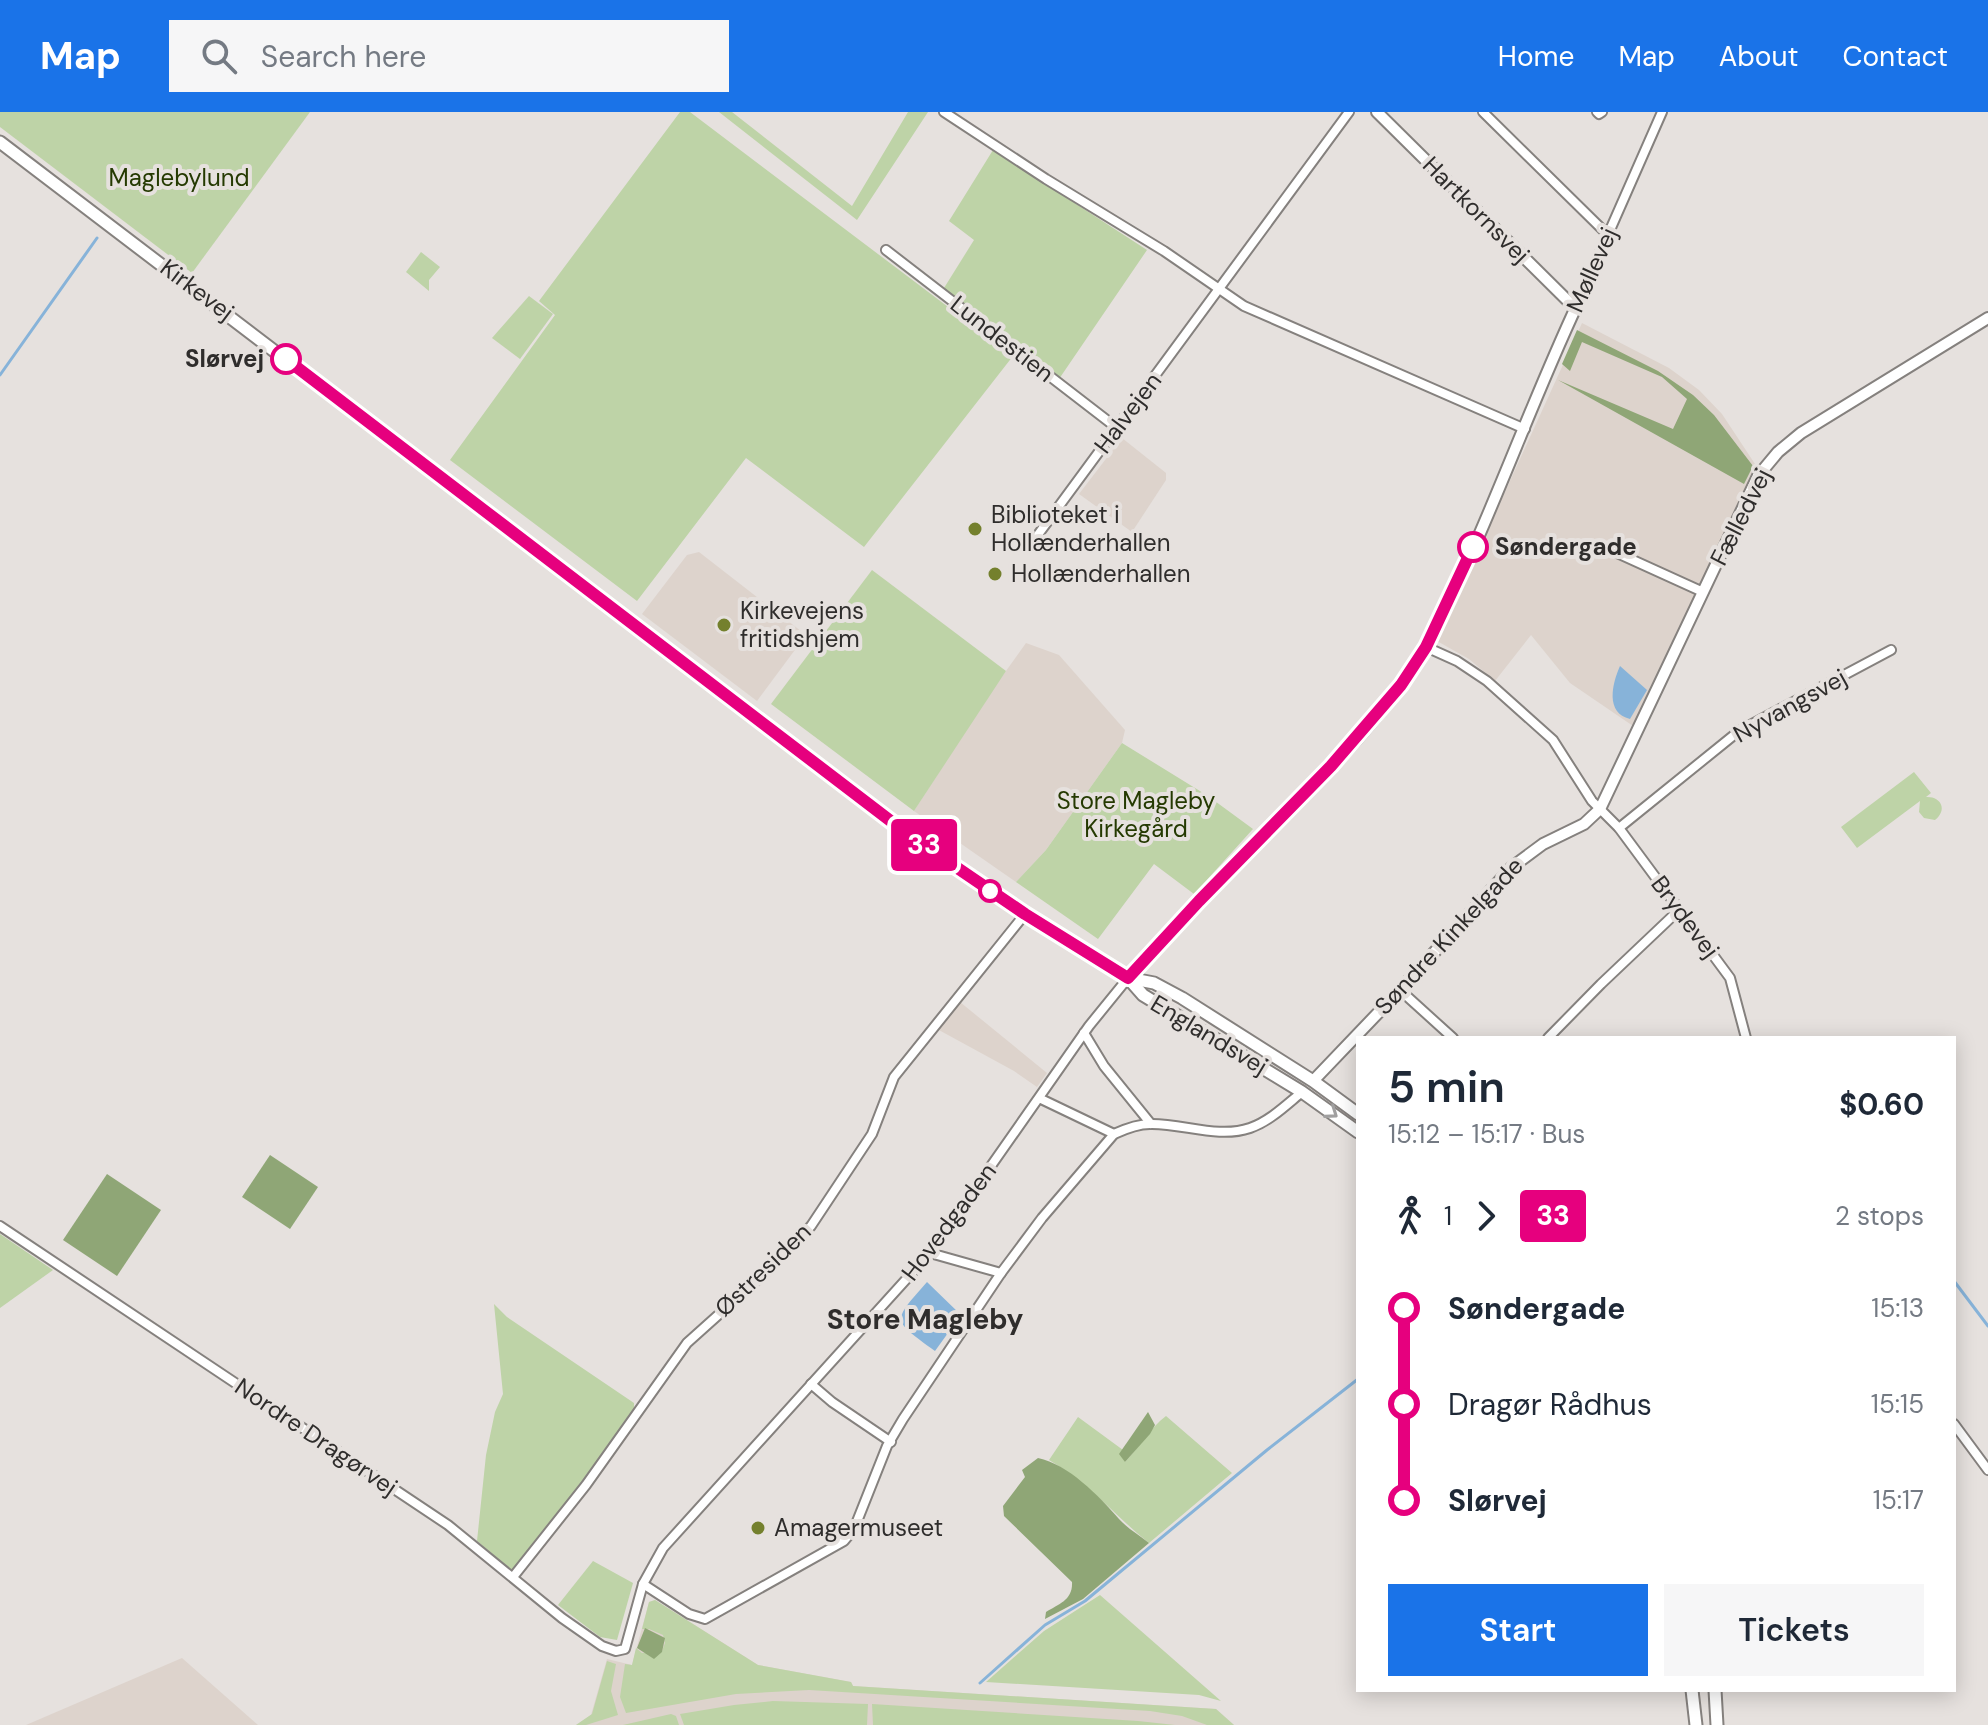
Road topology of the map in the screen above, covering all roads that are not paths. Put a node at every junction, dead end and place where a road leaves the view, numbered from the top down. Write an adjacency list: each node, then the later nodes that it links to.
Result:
1 (944, 112): 9 (street)
2 (1349, 112): 9 (street, Halvejen)
3 (1377, 112): 10 (street, Hartkornsvej)
4 (1483, 112): 7 (street)
5 (1662, 112): 7 (street, Møllevej)
6 (0, 142): 22 (main road, Kirkevej)
7 (1608, 235): 10 (street, Møllevej)
8 (886, 250): 12 (street, Lundestien)
9 (1219, 290): 12 (street, Halvejen); 13 (street)
10 (1577, 305): 13 (street, Møllevej)
11 (1988, 318): 16 (street, Fælledvej)
12 (1117, 428): 14 (street, Halvejen)
13 (1525, 429): 17 (street, Møllevej)
14 (1037, 536)
15 (1615, 552): 16 (street)
16 (1703, 592): 19 (street, Fælledvej)
17 (1426, 647): 19 (street); 23 (street, Møllevej)
18 (1891, 650): 20 (street, Nyvangsvej)
19 (1600, 809): 20 (street, Brydevej); 24 (street, Søndre Kinkelgade)
20 (1619, 828): 21 (street, Brydevej)
21 (1679, 910): 29 (street); 30 (street, Brydevej)
22 (1025, 914): 23 (main road, Kirkevej); 45 (street, Østresiden)
23 (1128, 978): 25 (street, Hovedgaden); 31 (main road, Englandsvej); 32 (main road, Englandsvej)
24 (1400, 990): 27 (street, Søndre Kinkelgade); 28 (street)
25 (1084, 1033): 33 (street, Hovedgaden); 35 (street)
26 (1356, 1036): 31 (street, Søndre Kinkelgade)
27 (1356, 1036)
28 (1451, 1036)
29 (1550, 1036)
30 (1745, 1036)
31 (1313, 1081): 34 (main road, Englandsvej)
32 (1302, 1092): 35 (street); 36 (main road, Englandsvej, one-way to 36)
33 (1041, 1099): 37 (street); 39 (street, Hovedgaden)
34 (1356, 1113)
35 (1151, 1124): 37 (street)
36 (1356, 1131)
37 (1114, 1134): 40 (street)
38 (0, 1226): 45 (street, Nordre Dragørvej)
39 (930, 1253): 40 (street); 41 (street, Hovedgaden)
40 (1001, 1273): 43 (street)
41 (811, 1384): 43 (street); 46 (street, Hovedgaden)
42 (1956, 1427): 44 (street)
43 (891, 1442): 46 (street)
44 (1988, 1470)
45 (513, 1577): 47 (street, Nordre Dragørvej)
46 (643, 1584): 47 (street, Hovedgaden)
47 (625, 1649)
48 (1692, 1692): 50 (main road)
49 (1715, 1692): 51 (main road)
50 (1696, 1725)
51 (1717, 1725)

